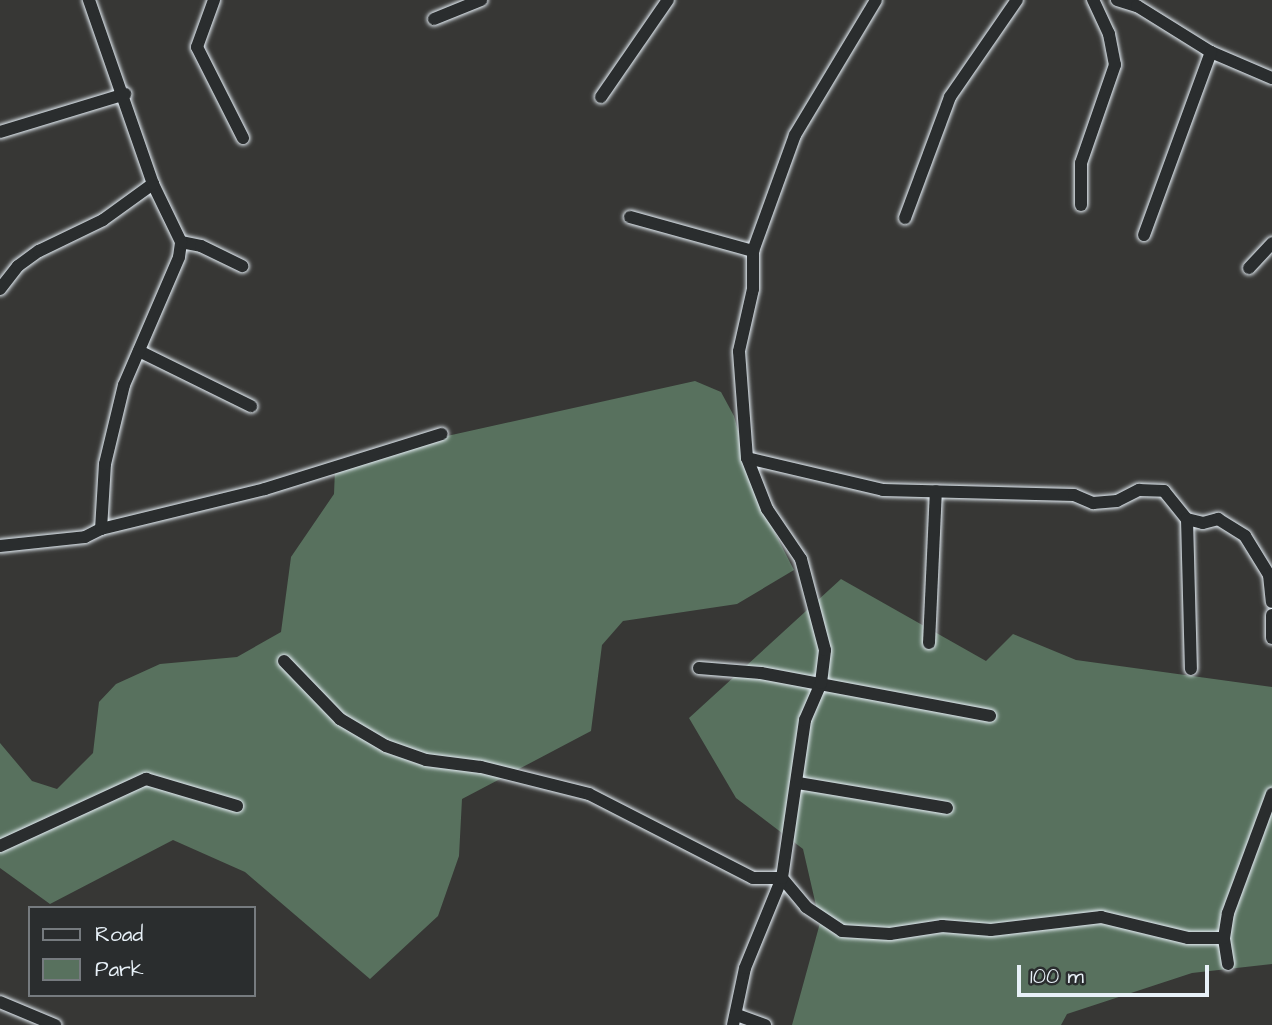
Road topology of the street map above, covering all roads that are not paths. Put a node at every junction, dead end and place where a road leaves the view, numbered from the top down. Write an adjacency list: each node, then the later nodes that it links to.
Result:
1 (89, 0): 12 (street)
2 (214, 0): 15 (street)
3 (481, 0): 9 (street)
4 (667, 0): 13 (street)
5 (876, 0): 23 (street)
6 (1017, 0): 19 (street)
7 (1093, 0): 17 (street)
8 (1117, 0): 10 (street)
9 (434, 19)
10 (1211, 52): 11 (street); 20 (street)
11 (1272, 78)
12 (124, 94): 14 (street); 16 (street)
13 (601, 97)
14 (0, 132)
15 (243, 138)
16 (153, 184): 21 (street); 26 (street)
17 (1081, 205)
18 (631, 217): 23 (street)
19 (905, 218)
20 (1144, 235)
21 (181, 242): 24 (street); 27 (street)
22 (1272, 243): 25 (street)
23 (753, 251): 30 (street)
24 (242, 267)
25 (1249, 268)
26 (0, 289)
27 (139, 351): 28 (street); 33 (street)
28 (251, 406)
29 (442, 434): 33 (street)
30 (747, 458): 31 (street); 42 (street)
31 (936, 491): 32 (street); 38 (street)
32 (1187, 519): 35 (street); 41 (street)
33 (101, 529): 34 (street)
34 (0, 546)
35 (1272, 602)
36 (1272, 615): 37 (street)
37 (1272, 638)
38 (929, 643)
39 (284, 661): 49 (street)
40 (699, 668): 42 (street)
41 (1191, 669)
42 (821, 683): 43 (street); 44 (street)
43 (990, 716)
44 (798, 783): 47 (street); 49 (street)
45 (1272, 794): 50 (street)
46 (237, 806): 48 (street)
47 (947, 808)
48 (0, 846)
49 (782, 878): 50 (street); 53 (street)
50 (1224, 938): 51 (street)
51 (1228, 964)
52 (0, 1002): 54 (street)
53 (735, 1020): 55 (street)
54 (55, 1025)
55 (765, 1025)

